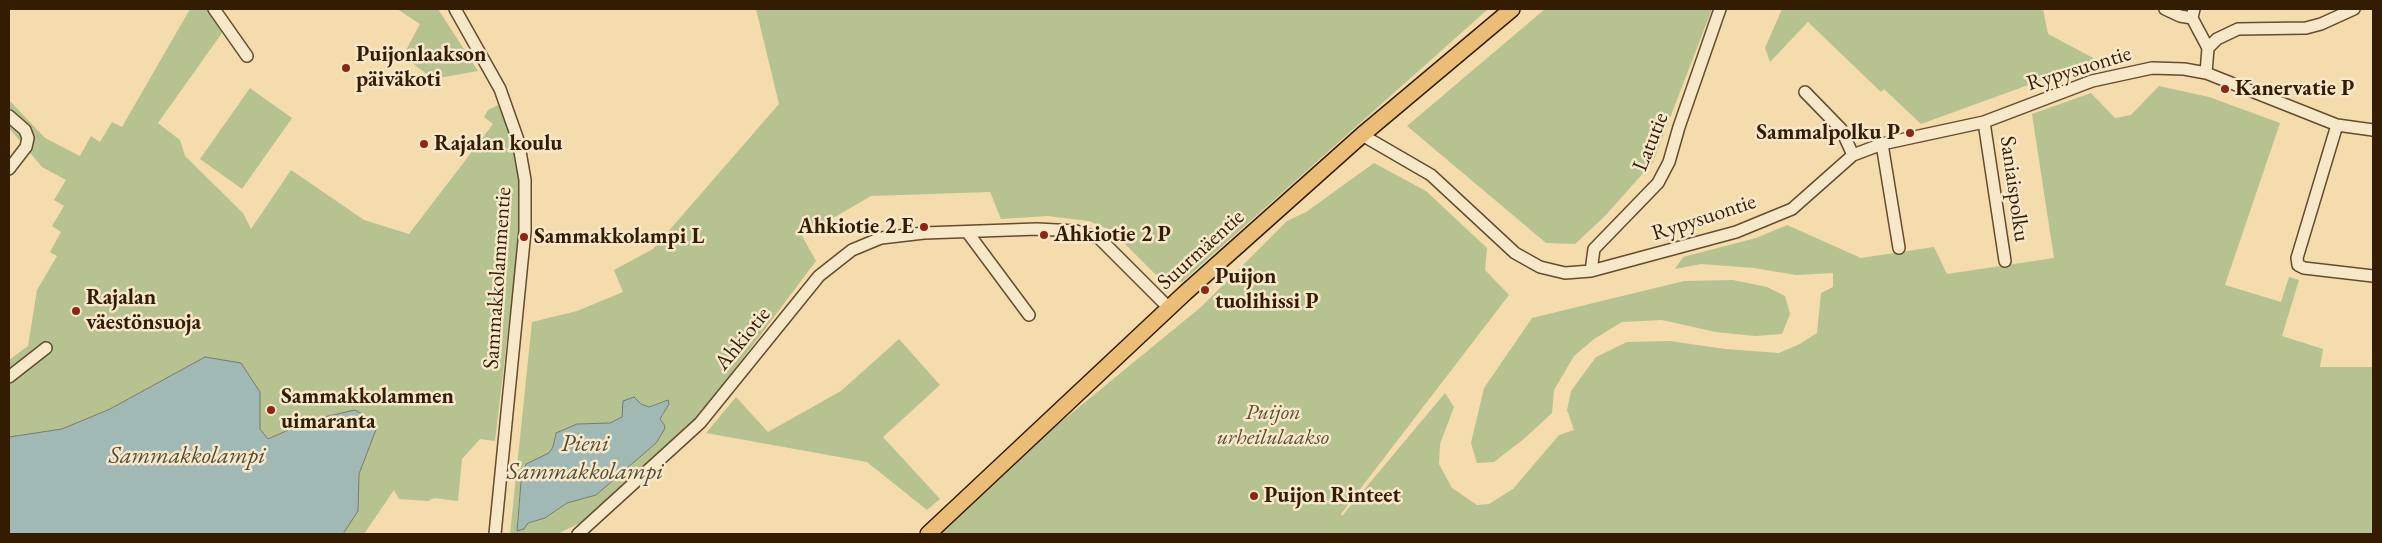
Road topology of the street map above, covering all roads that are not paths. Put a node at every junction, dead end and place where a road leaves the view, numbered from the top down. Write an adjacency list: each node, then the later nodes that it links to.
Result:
1 (214, 9): 9 (street)
2 (455, 9): 29 (street, Sammakkolammentie)
3 (1512, 9): 16 (main road, Suurmäentie)
4 (1720, 9): 23 (street, Latutie)
5 (2165, 9): 7 (street)
6 (2354, 9): 8 (street)
7 (2193, 13): 8 (street)
8 (2208, 48): 10 (street)
9 (247, 56)
10 (2206, 73): 13 (street, Rypysuontie); 14 (street, Rypysuontie)
11 (1804, 92): 18 (street)
12 (9, 116): 19 (street)
13 (1984, 122): 17 (street, Rypysuontie); 22 (street, Saniaispolku)
14 (2337, 125): 15 (street, Rypysuontie); 24 (street)
15 (2373, 130)
16 (1362, 135): 23 (street, Rypysuontie); 25 (main road, Suurmäentie)
17 (1882, 144): 18 (street, Rypysuontie); 21 (street)
18 (1854, 155): 23 (street, Rypysuontie)
19 (9, 169)
20 (968, 233): 25 (street, Ahkiotie); 26 (street); 30 (street, Ahkiotie)
21 (1899, 248)
22 (2005, 261)
23 (1591, 271)
24 (2373, 276)
25 (1169, 308): 31 (main road, Suurmäentie)
26 (1029, 315)
27 (46, 348): 28 (street)
28 (9, 377)
29 (495, 534)
30 (578, 534)
31 (928, 534)

